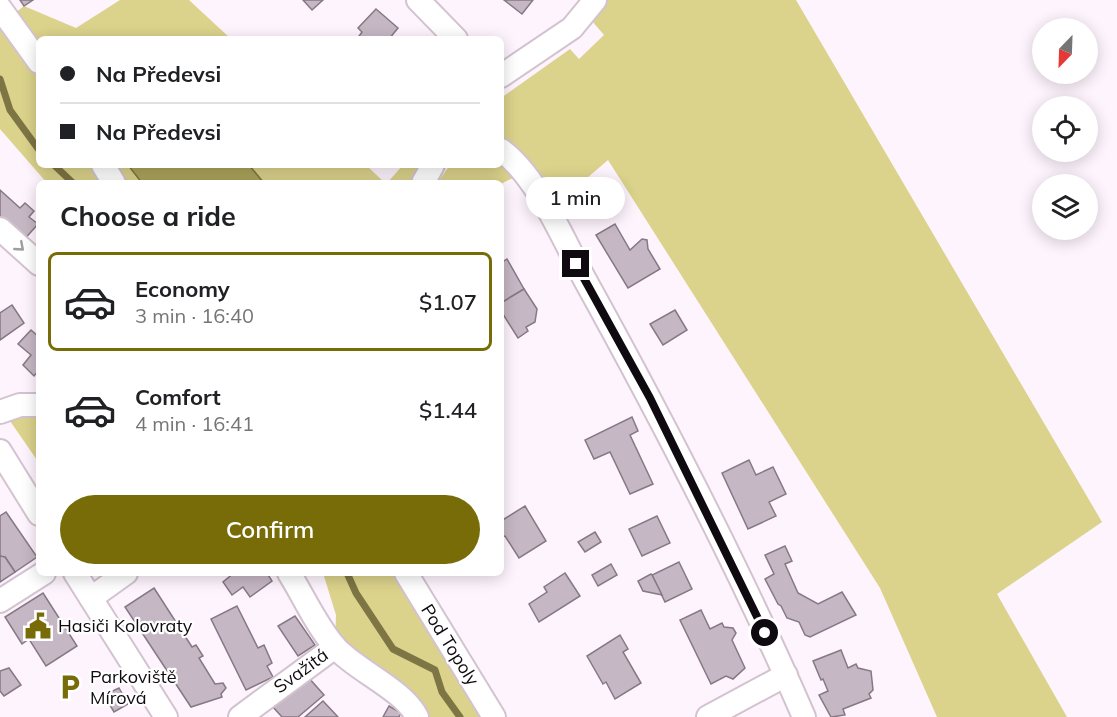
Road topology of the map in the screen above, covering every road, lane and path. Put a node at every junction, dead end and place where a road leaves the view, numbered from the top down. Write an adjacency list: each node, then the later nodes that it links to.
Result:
1 (418, 0): 4 (street)
2 (595, 0): 6 (street)
3 (0, 8): 5 (street)
4 (453, 36)
5 (36, 58)
6 (504, 74)
7 (504, 152): 22 (street)
8 (0, 229): 9 (street, one-way to 9)
9 (36, 261)
10 (36, 405): 11 (street)
11 (0, 412)
12 (0, 451): 13 (street)
13 (36, 509)
14 (39, 576): 20 (street)
15 (77, 576): 19 (street)
16 (122, 576): 19 (street)
17 (291, 576): 21 (street)
18 (408, 576): 26 (street, Pod Topoly)
19 (91, 598): 23 (street)
20 (0, 601)
21 (335, 647): 24 (street, Svažitá); 25 (street)
22 (786, 675): 27 (street); 28 (street)
23 (165, 717)
24 (240, 717)
25 (417, 717)
26 (494, 717)
27 (708, 717)
28 (804, 717)

